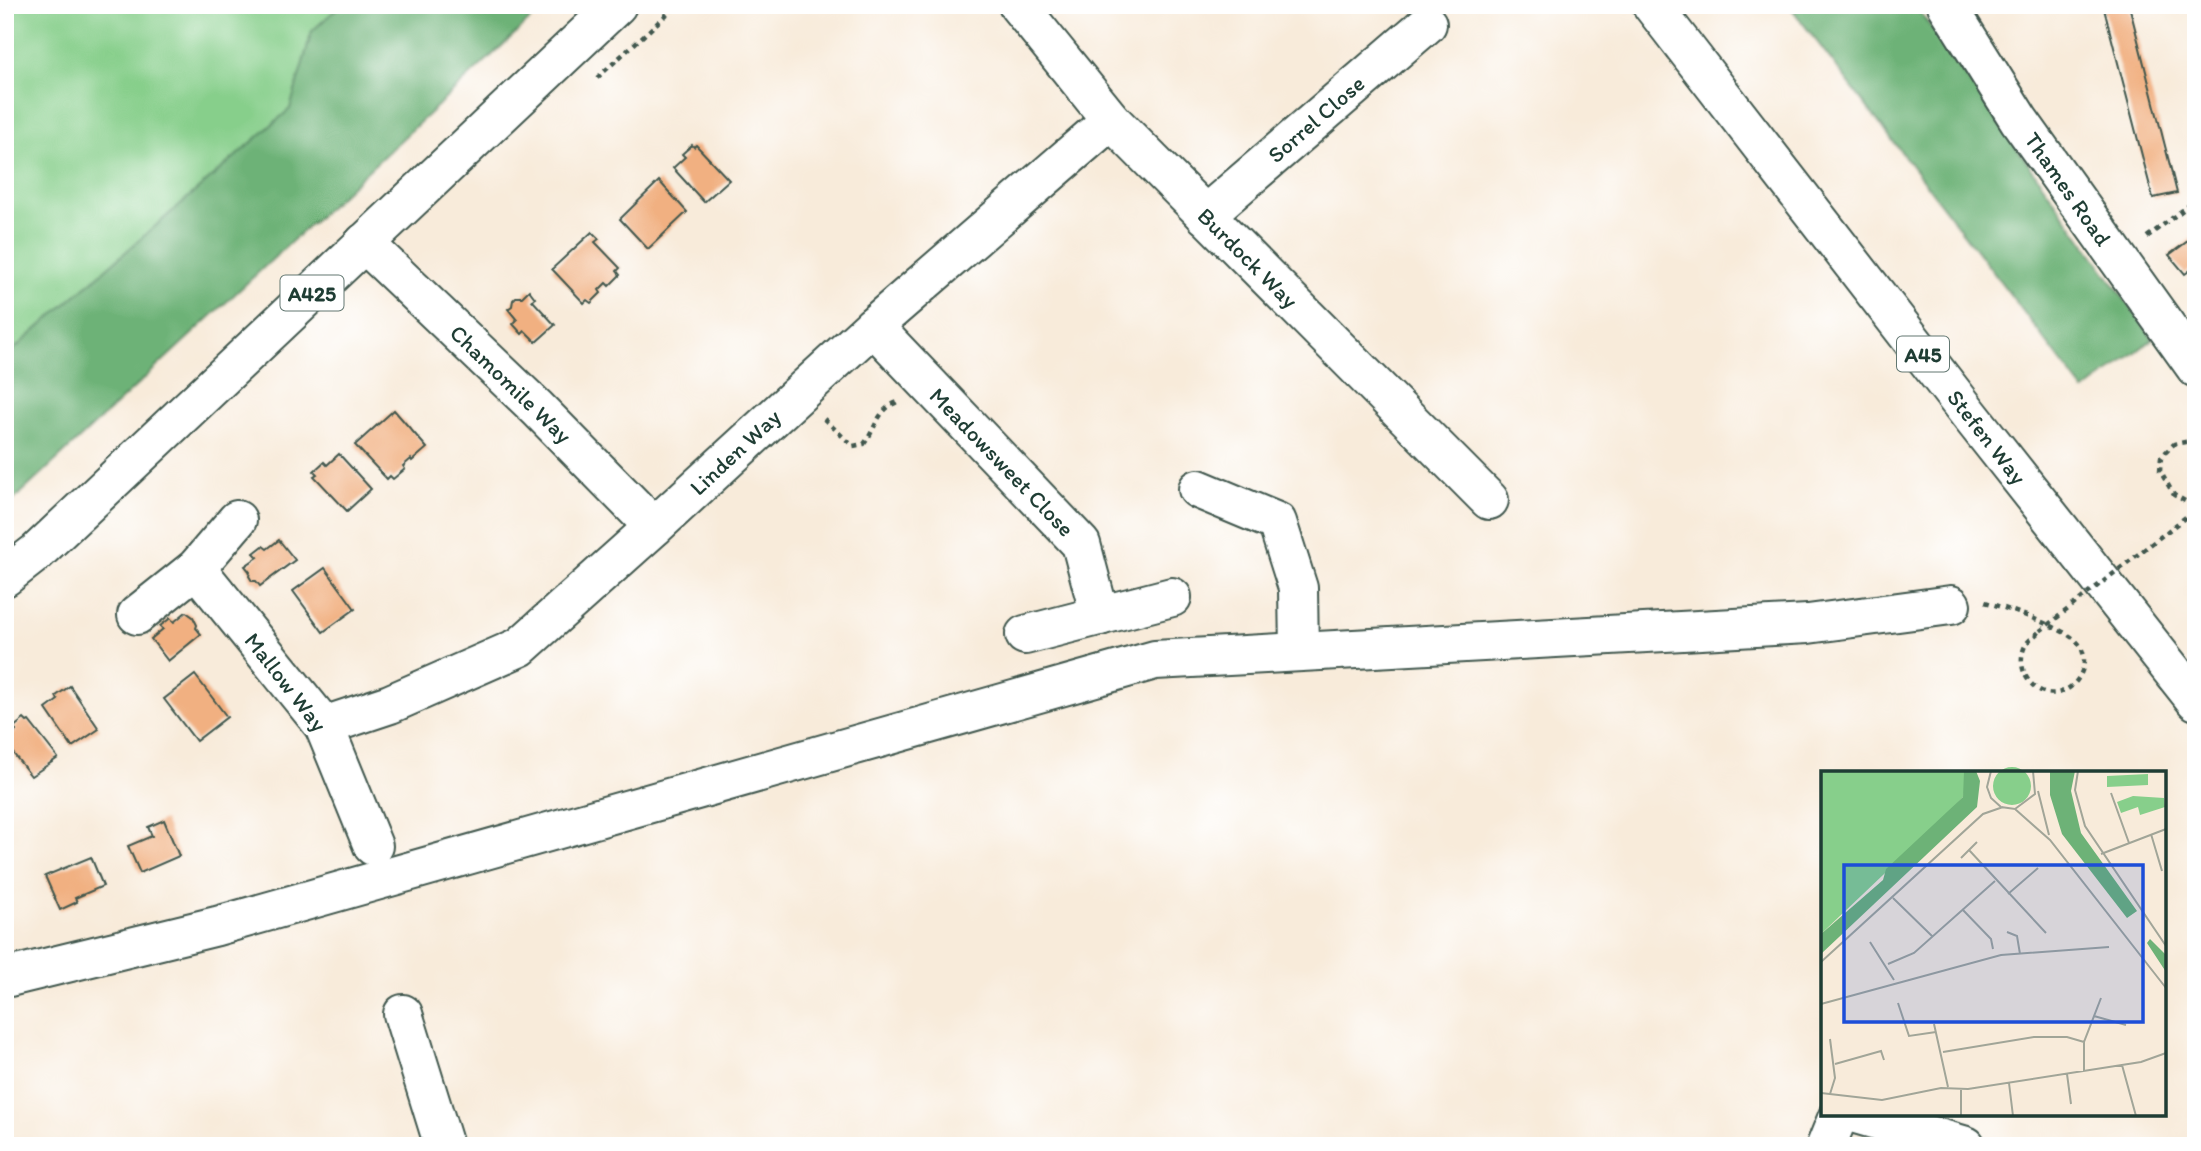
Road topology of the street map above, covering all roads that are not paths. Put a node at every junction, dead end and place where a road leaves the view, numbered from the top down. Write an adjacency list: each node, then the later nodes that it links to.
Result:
1 (617, 5): 8 (main road, A425)
2 (1018, 5): 6 (main road, Burdock Way)
3 (1652, 5): 23 (main road, Stefen Way / A45)
4 (1947, 5): 10 (main road, Thames Road)
5 (1427, 24): 7 (main road, Sorrel Close)
6 (1111, 120): 7 (main road, Burdock Way); 9 (main road, Linden Way)
7 (1205, 215): 12 (main road, Burdock Way)
8 (365, 243): 14 (main road, Chamomile Way); 16 (main road, A425)
9 (873, 326): 14 (main road, Linden Way); 20 (main road, Meadowsweet Close)
10 (2196, 368)
11 (1198, 489): 22 (main road)
12 (1489, 500)
13 (237, 520): 15 (main road)
14 (654, 527): 24 (main road, Linden Way)
15 (195, 568): 19 (main road); 24 (main road, Mallow Way)
16 (5, 577)
17 (1172, 597): 20 (main road)
18 (1951, 605): 22 (main road)
19 (137, 615)
20 (1100, 616): 21 (main road)
21 (1025, 635)
22 (1299, 652): 26 (main road)
23 (2196, 701)
24 (324, 726): 25 (main road, Mallow Way)
25 (373, 846)
26 (5, 978)
27 (403, 1014): 30 (main road)
28 (1838, 1116): 31 (main road)
29 (1863, 1116): 32 (main road)
30 (444, 1146)
31 (1826, 1146)
32 (1966, 1146)

